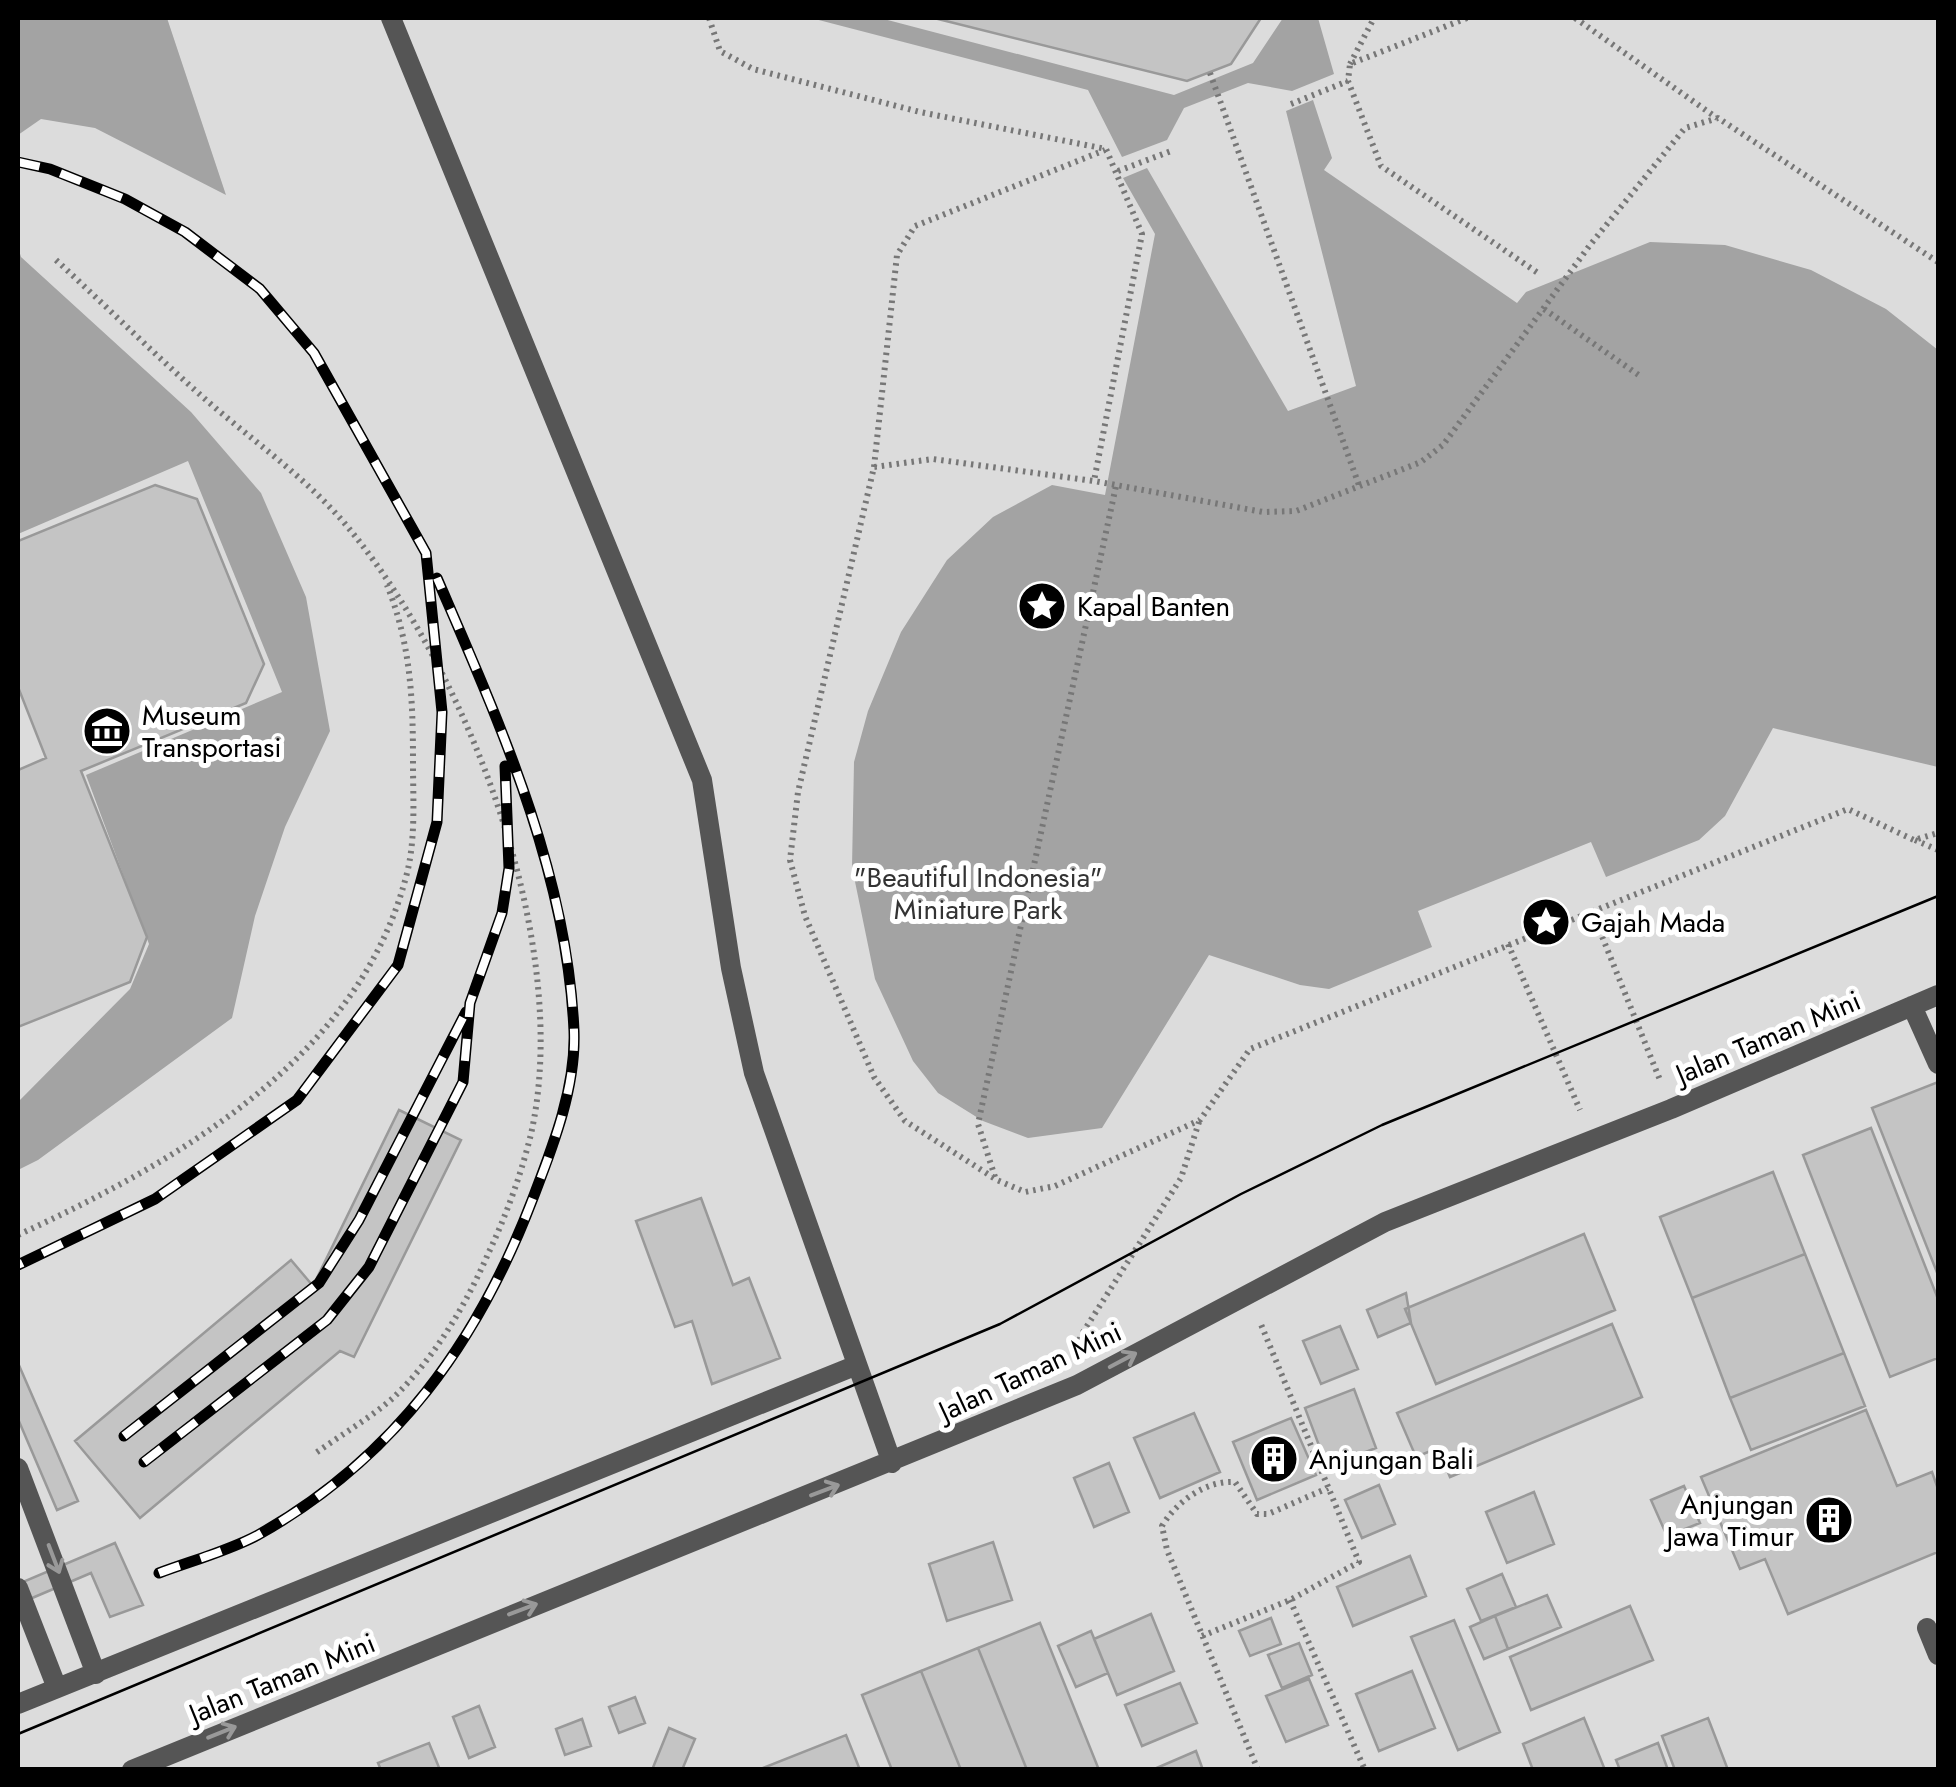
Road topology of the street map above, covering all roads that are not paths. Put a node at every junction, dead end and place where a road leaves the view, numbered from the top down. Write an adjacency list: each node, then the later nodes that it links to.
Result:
1 (391, 18): 5 (lane)
2 (1938, 996): 3 (lane, Jalan Taman Mini)
3 (1912, 1006): 4 (lane); 6 (lane, Jalan Taman Mini, one-way to 3)
4 (1938, 1064)
5 (857, 1365): 6 (lane); 11 (lane)
6 (892, 1463): 14 (lane, Jalan Taman Mini, one-way to 6)
7 (18, 1468): 11 (lane, one-way to 11)
8 (18, 1588): 12 (lane)
9 (1927, 1628): 10 (lane)
10 (1938, 1656)
11 (96, 1674): 12 (lane)
12 (56, 1688): 13 (lane)
13 (18, 1704)
14 (132, 1770)

